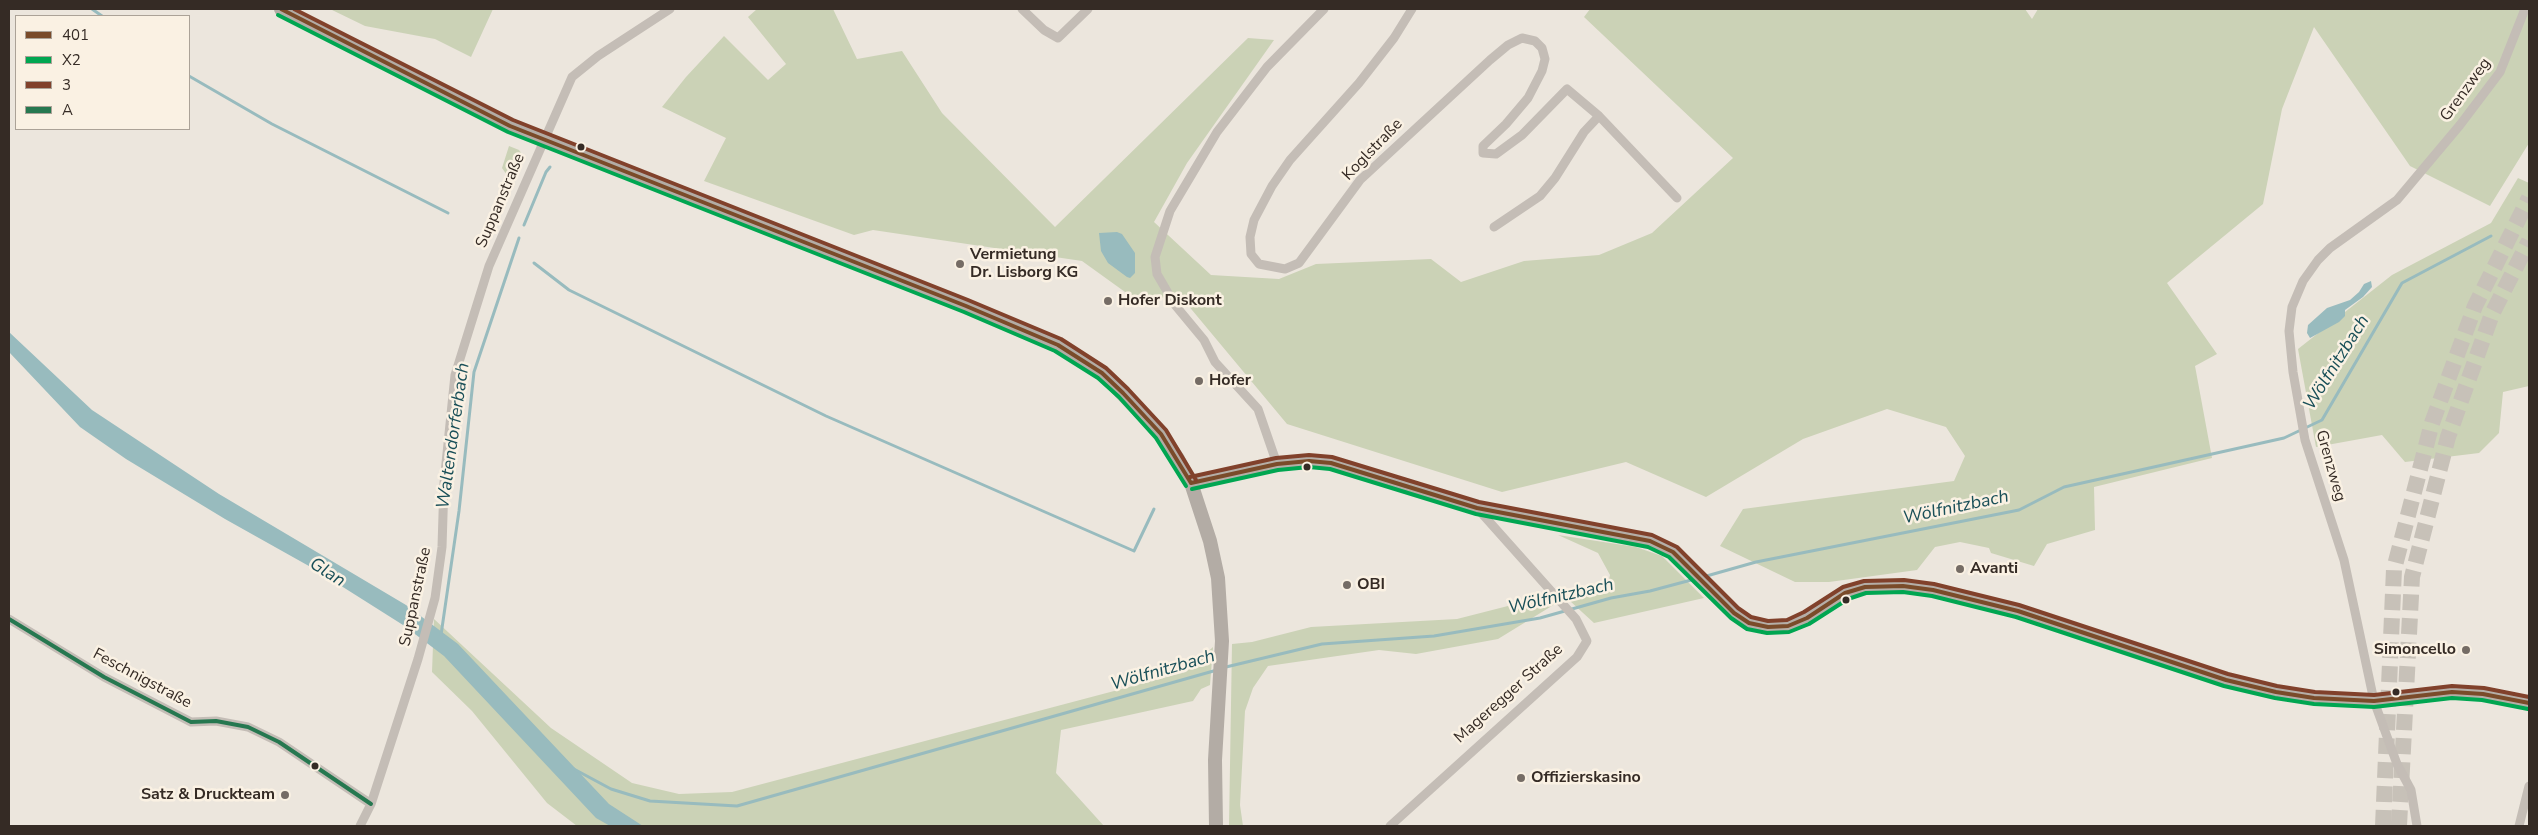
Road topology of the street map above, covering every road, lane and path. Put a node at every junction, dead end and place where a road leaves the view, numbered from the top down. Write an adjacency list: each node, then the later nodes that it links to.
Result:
1 (281, 9): 9 (main road)
2 (670, 9): 9 (street, Suppanstraße)
3 (1022, 9): 4 (street)
4 (1088, 9)
5 (1324, 9): 12 (street)
6 (1412, 9): 8 (street, Koglstraße)
7 (2525, 9): 16 (street, Grenzweg)
8 (1599, 116): 10 (street, Koglstraße); 11 (street)
9 (543, 140): 13 (main road); 19 (street, Suppanstraße)
10 (1677, 198)
11 (1494, 227)
12 (1277, 464): 13 (street); 14 (street)
13 (1191, 483): 21 (main road)
14 (1477, 508): 16 (street); 22 (street, Mageregger Straße)
15 (9, 619): 19 (street, Feschnigstraße)
16 (2374, 701): 17 (street); 23 (street, Grenzweg)
17 (2529, 703)
18 (2529, 786): 24 (street)
19 (371, 804): 20 (street, Suppanstraße)
20 (360, 826)
21 (1216, 826)
22 (1390, 826)
23 (2417, 826)
24 (2519, 826)

